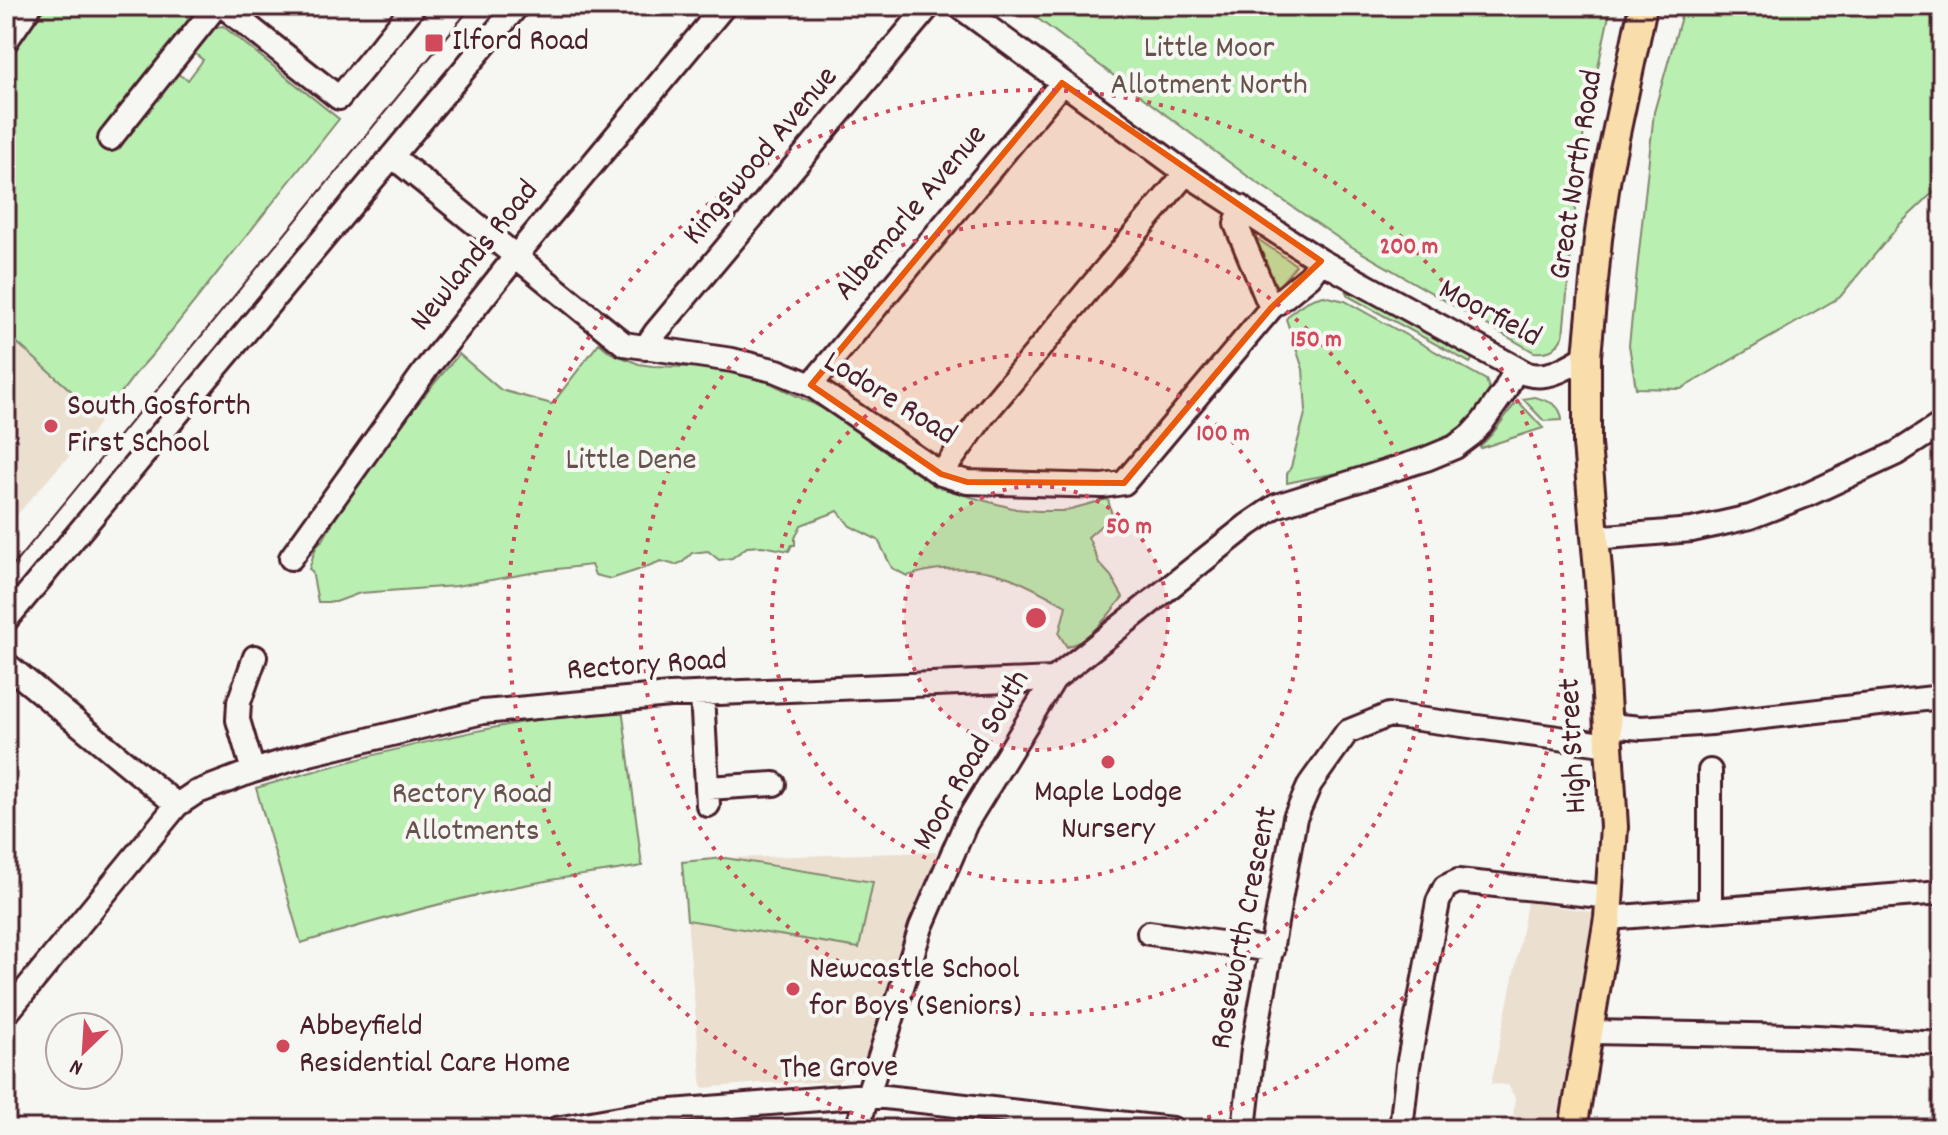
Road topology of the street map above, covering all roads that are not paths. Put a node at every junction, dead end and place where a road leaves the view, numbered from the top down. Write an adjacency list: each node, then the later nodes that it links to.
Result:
1 (30, 6): 10 (street)
2 (216, 6): 12 (street)
3 (223, 6): 4 (street)
4 (414, 6)
5 (517, 6): 13 (street)
6 (724, 6): 16 (street, Newlands Road)
7 (929, 6): 19 (street, Kingswood Avenue)
8 (959, 6): 11 (street, Moorfield)
9 (1643, 6): 20 (main road, Great North Road)
10 (6, 41)
11 (1062, 83): 14 (street, Moorfield); 22 (street, Albemarle Avenue)
12 (110, 139)
13 (392, 156): 16 (street, Lodore Road); 27 (street)
14 (1186, 173): 15 (street, Moorfield); 24 (street)
15 (1241, 207): 17 (street, Moorfield); 18 (street)
16 (516, 256): 19 (street, Lodore Road); 26 (street, Newlands Road)
17 (1321, 261): 18 (street, Lodore Road); 21 (street, Moorfield)
18 (1271, 308): 24 (street, Lodore Road)
19 (645, 348): 22 (street, Lodore Road)
20 (1587, 356): 21 (street, Moorfield); 25 (main road, High Street)
21 (1516, 369): 30 (street, Moor Road South)
22 (811, 385): 24 (street, Lodore Road)
23 (1942, 424): 25 (street)
24 (941, 474)
25 (1594, 538): 33 (main road, High Street)
26 (291, 558)
27 (6, 620)
28 (255, 657): 34 (street)
29 (6, 664): 37 (street)
30 (1054, 679): 31 (street, Rectory Road); 46 (street, Moor Road South)
31 (702, 694): 34 (street, Rectory Road); 36 (street)
32 (1942, 697): 33 (street, Roseworth Crescent)
33 (1609, 735): 39 (main road, High Street); 42 (street, Roseworth Crescent)
34 (253, 771): 37 (street, Rectory Road)
35 (1710, 771): 40 (street)
36 (774, 784)
37 (177, 805): 43 (street, Rectory Road)
38 (1942, 892): 40 (street)
39 (1609, 907): 40 (street); 44 (main road, High Street); 51 (street)
40 (1710, 911)
41 (1149, 933): 42 (street)
42 (1272, 950): 50 (street, Roseworth Crescent)
43 (6, 1014)
44 (1590, 1032): 45 (street); 52 (main road, High Street)
45 (1942, 1044)
46 (867, 1095): 47 (street, The Grove); 48 (street, Moor Road South); 49 (street, The Grove)
47 (556, 1129)
48 (857, 1129)
49 (1172, 1129)
50 (1244, 1129)
51 (1401, 1129)
52 (1573, 1129)

